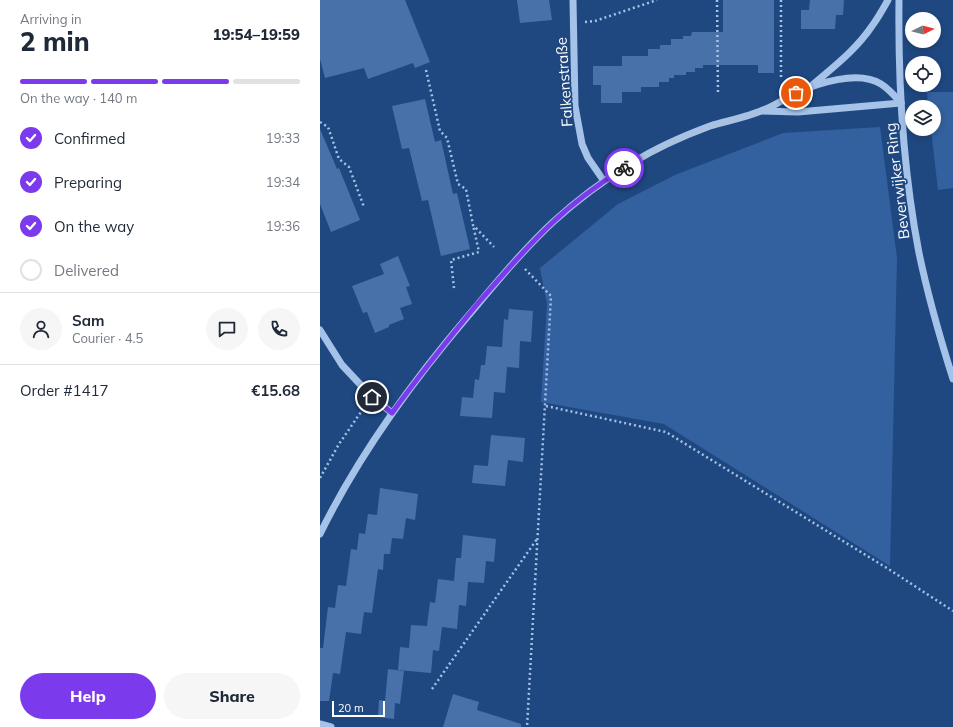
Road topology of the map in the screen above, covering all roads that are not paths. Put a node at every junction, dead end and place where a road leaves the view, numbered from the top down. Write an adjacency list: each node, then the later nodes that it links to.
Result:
1 (573, 0): 7 (street, Falkenstraße)
2 (888, 0): 4 (street)
3 (899, 0): 5 (street, Beverwijker Ring)
4 (809, 88): 5 (street); 6 (street)
5 (901, 103): 6 (street); 9 (street, Beverwijker Ring)
6 (762, 111): 7 (street)
7 (604, 181): 10 (street)
8 (320, 330): 10 (street)
9 (953, 379)
10 (392, 413): 11 (street)
11 (320, 534)
12 (320, 724): 13 (street)
13 (331, 727)

